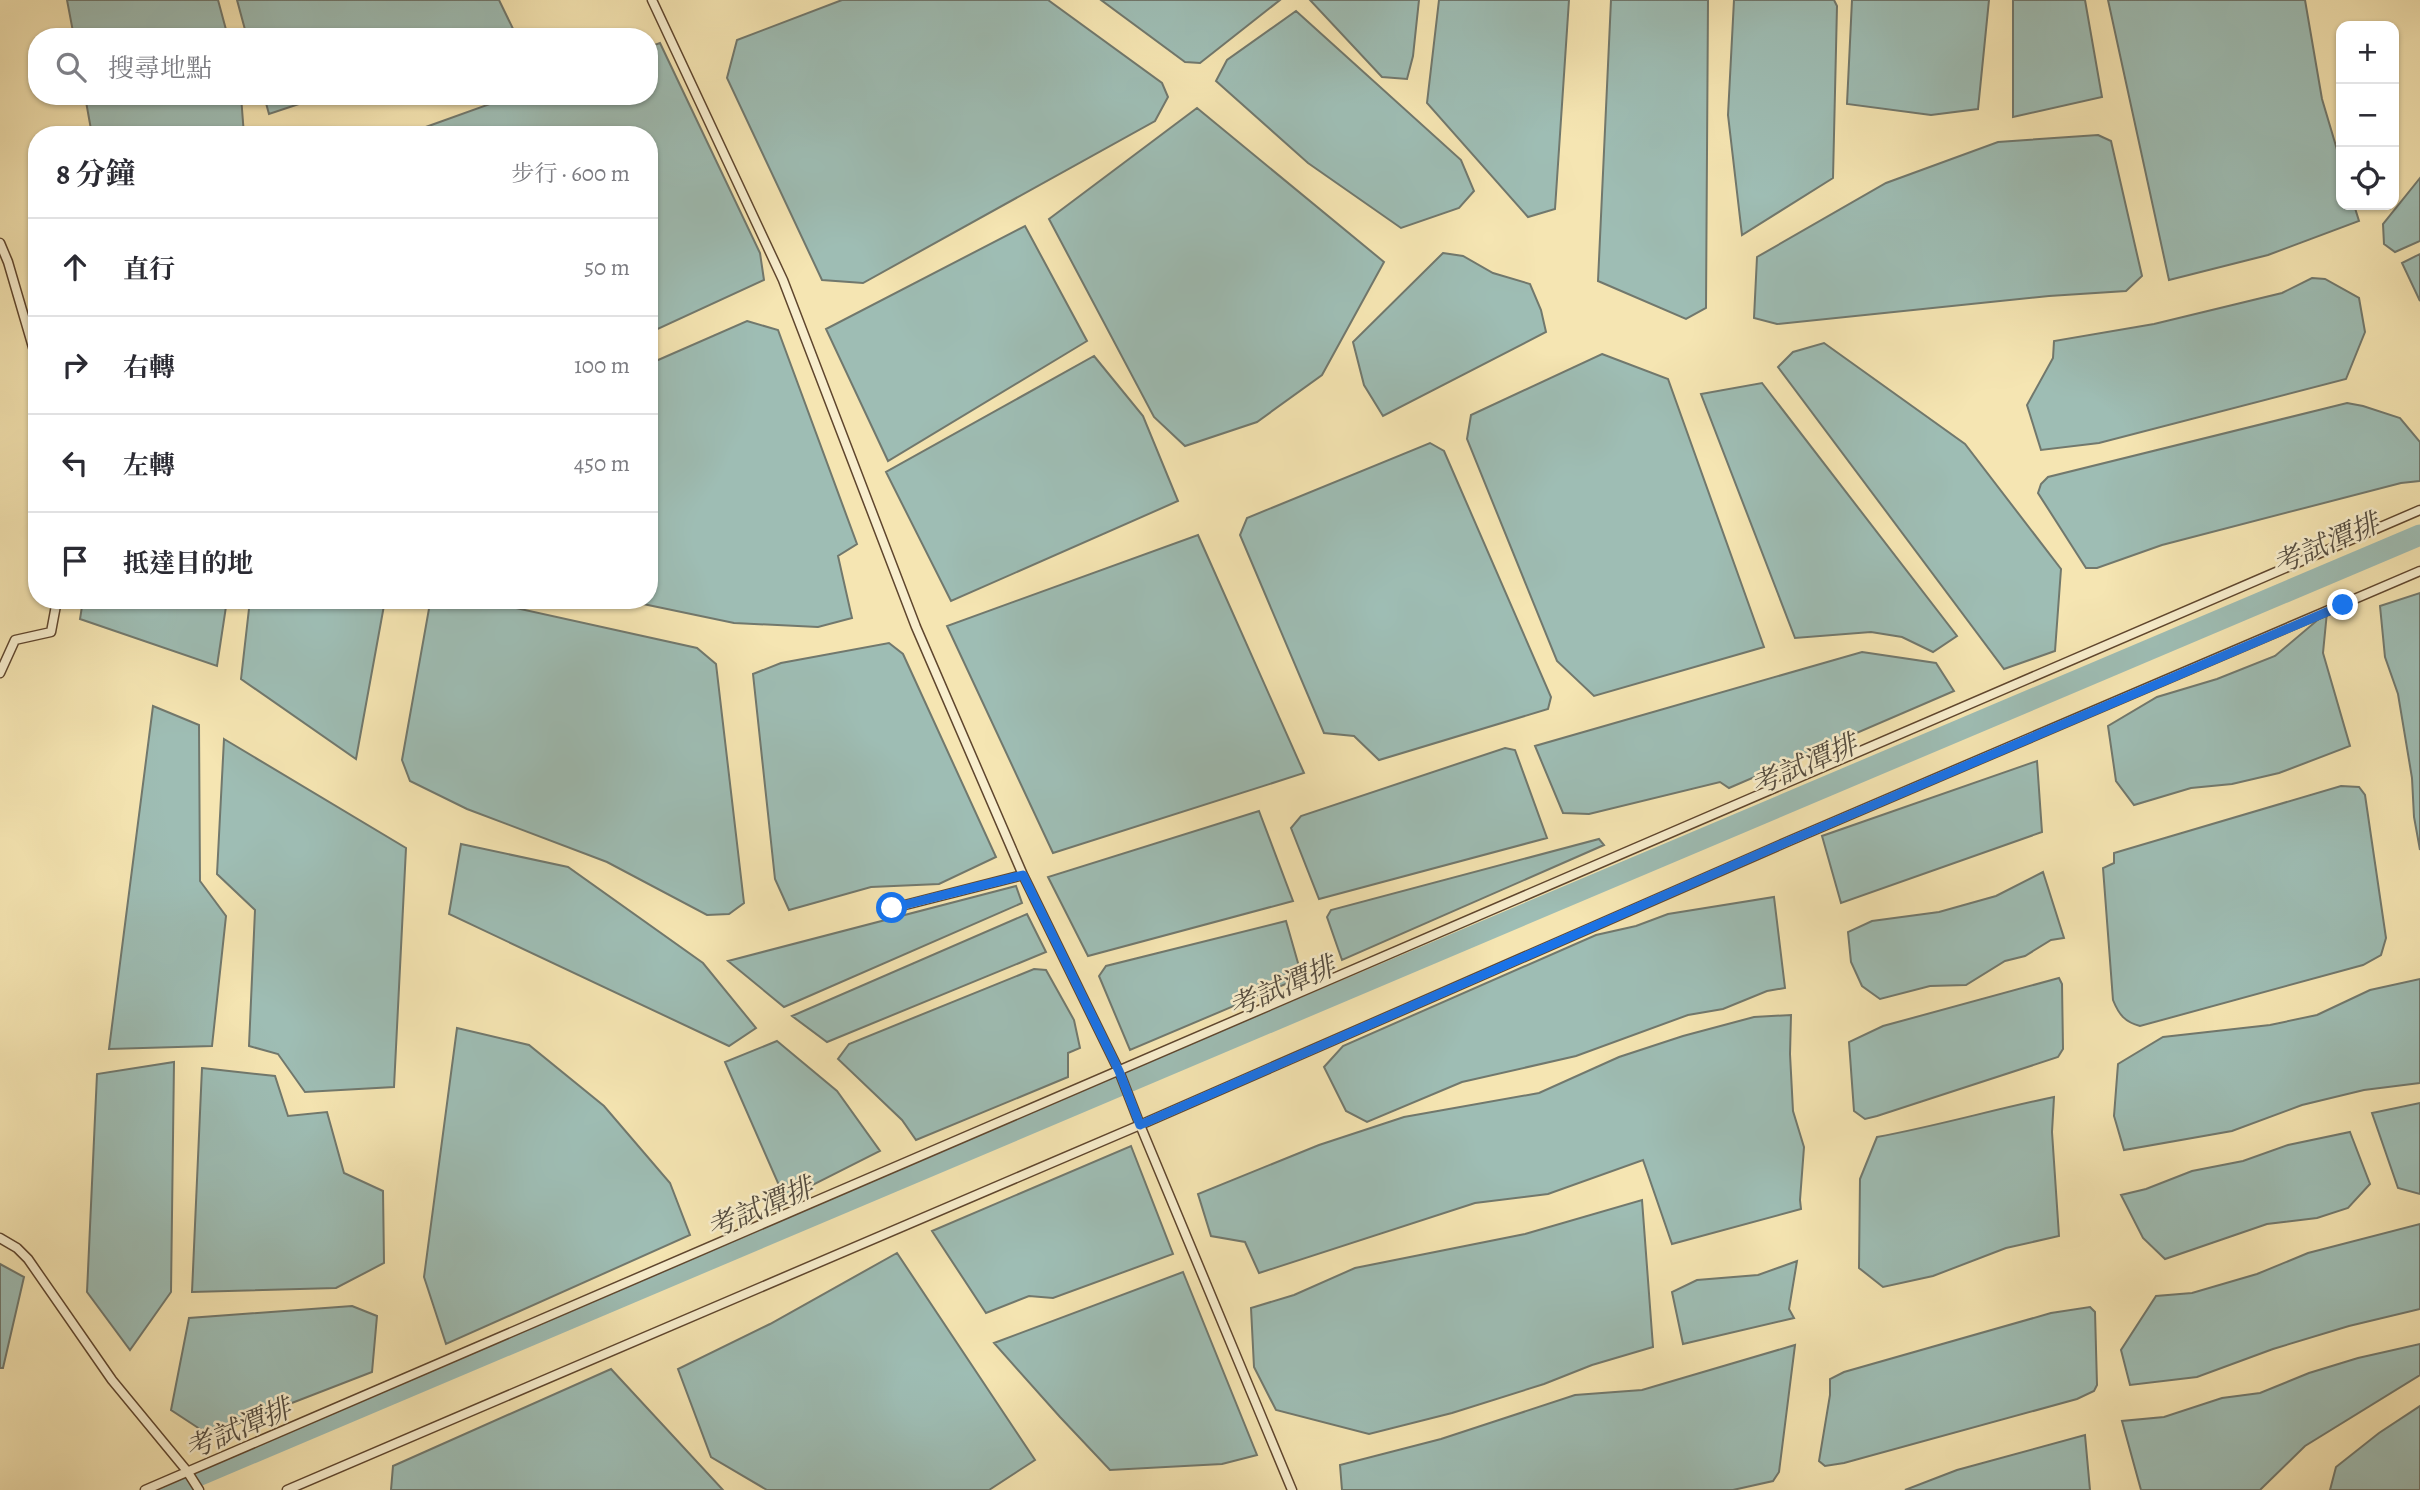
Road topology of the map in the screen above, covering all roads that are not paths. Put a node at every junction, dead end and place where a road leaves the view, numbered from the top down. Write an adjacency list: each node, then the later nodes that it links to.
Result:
1 (652, 0): 8 (lane)
2 (0, 243): 3 (lane)
3 (28, 330)
4 (2420, 510): 10 (lane)
5 (2420, 571): 11 (lane)
6 (55, 609): 7 (lane)
7 (0, 673)
8 (1023, 875): 9 (lane); 10 (lane)
9 (892, 908)
10 (1121, 1074): 11 (lane); 13 (lane)
11 (1138, 1121): 16 (lane); 17 (lane)
12 (0, 1238): 13 (lane)
13 (189, 1474): 14 (lane); 15 (lane)
14 (145, 1490)
15 (199, 1490)
16 (287, 1490)
17 (1293, 1490)

